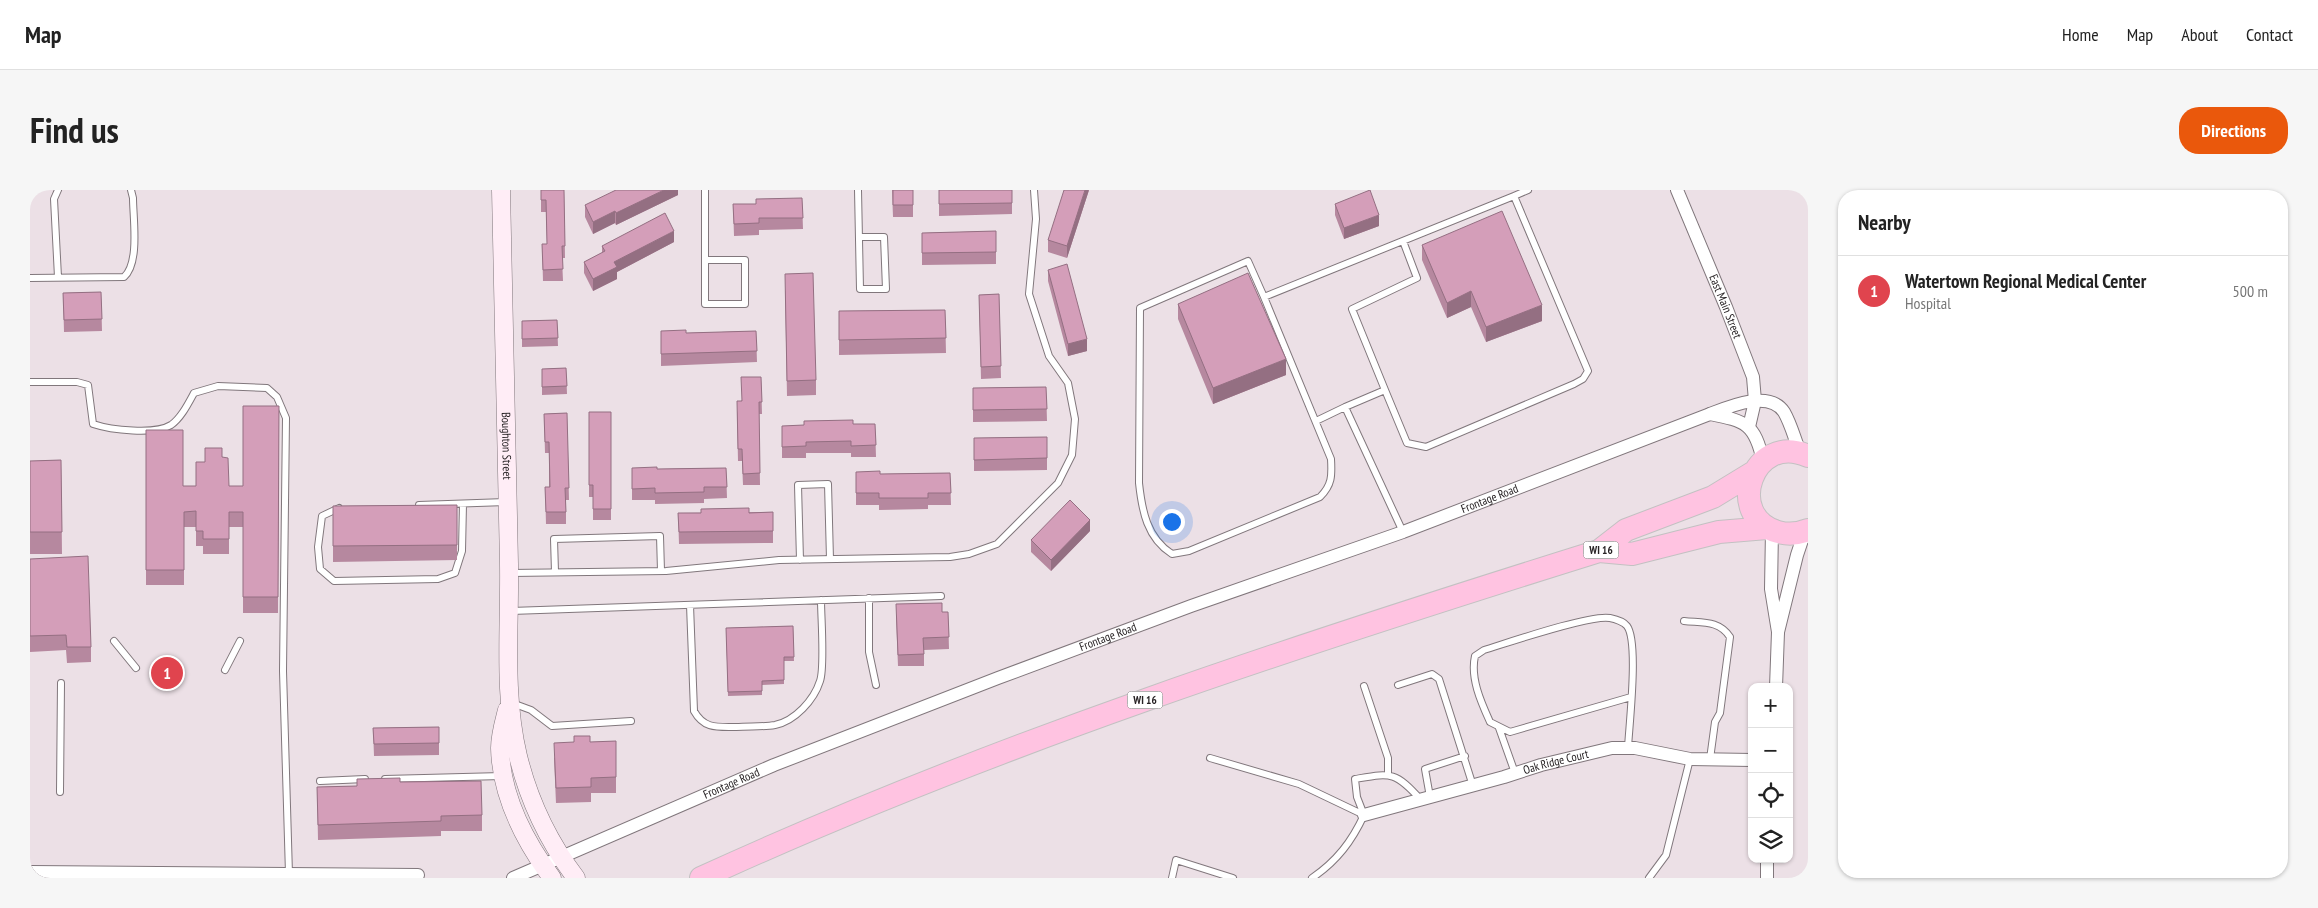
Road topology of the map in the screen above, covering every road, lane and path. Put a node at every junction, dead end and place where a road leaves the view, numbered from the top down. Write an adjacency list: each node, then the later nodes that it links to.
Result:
1 (58, 190): 13 (lane)
2 (131, 190): 13 (lane)
3 (501, 190): 25 (street, Boughton Street)
4 (705, 190): 12 (lane)
5 (858, 190): 10 (lane)
6 (1034, 190): 33 (lane)
7 (1528, 190): 9 (lane)
8 (1677, 190): 18 (street, East Main Street)
9 (1514, 196): 11 (lane); 17 (lane)
10 (860, 237): 10 (lane)
11 (1403, 241): 15 (lane); 17 (lane)
12 (705, 260): 12 (lane)
13 (58, 277): 14 (lane)
14 (30, 278)
15 (1264, 296): 21 (lane); 21 (lane)
16 (30, 382): 79 (lane)
17 (1385, 390): 19 (lane)
18 (1755, 401): 20 (street, Frontage Road); 22 (street, East Main Street); 23 (street, Frontage Road)
19 (1345, 407): 21 (lane); 31 (lane)
20 (1710, 414): 22 (street); 31 (street, Frontage Road)
21 (1316, 421)
22 (1749, 426): 24 (street)
23 (1804, 454): 24 (highway)
24 (1758, 466): 29 (highway); 32 (highway, WI 16)
25 (507, 502): 26 (lane); 37 (street, Boughton Street)
26 (463, 504): 27 (lane); 28 (lane)
27 (411, 506)
28 (345, 508)
29 (1770, 529): 30 (highway); 32 (highway, WI 16); 44 (street)
30 (1808, 531): 44 (street)
31 (1403, 532): 74 (street, Frontage Road)
32 (1599, 551): 83 (highway, WI 16)
33 (830, 559): 34 (lane); 34 (lane)
34 (800, 560): 35 (lane)
35 (661, 571): 36 (lane); 36 (lane)
36 (555, 572): 37 (lane)
37 (509, 573): 42 (street, Boughton Street)
38 (941, 596): 39 (lane)
39 (868, 598): 40 (lane); 51 (lane)
40 (821, 600): 41 (lane); 41 (lane)
41 (690, 604): 42 (lane)
42 (510, 611): 55 (street, Boughton Street)
43 (1684, 621): 62 (lane)
44 (1778, 632): 50 (street)
45 (114, 641): 47 (lane)
46 (240, 641): 48 (lane)
47 (136, 668)
48 (225, 670)
49 (61, 683): 71 (lane)
50 (1776, 683)
51 (876, 685)
52 (1398, 685): 59 (lane)
53 (1364, 686): 65 (lane)
54 (1631, 697): 57 (lane); 57 (lane); 58 (lane)
55 (509, 702): 56 (lane); 66 (street, Boughton Street); 74 (street, Boughton Street)
56 (631, 721)
57 (1498, 728): 64 (lane)
58 (1628, 748): 61 (street, Oak Ridge Court); 64 (street, Oak Ridge Court)
59 (1465, 756): 70 (lane); 72 (lane)
60 (1210, 758): 73 (lane)
61 (1690, 759): 62 (street, Oak Ridge Court); 87 (lane)
62 (1710, 759): 63 (street, Oak Ridge Court)
63 (1748, 760)
64 (1516, 773): 70 (street, Oak Ridge Court)
65 (1388, 774): 72 (lane); 73 (lane)
66 (504, 776): 68 (lane); 76 (street, Boughton Street)
67 (368, 779): 69 (lane)
68 (378, 779)
69 (320, 780)
70 (1474, 786): 72 (street, Oak Ridge Court)
71 (60, 792)
72 (1425, 798): 73 (street, Oak Ridge Court)
73 (1364, 815): 86 (lane)
74 (560, 857): 76 (street, Frontage Road); 82 (street, Boughton Street)
75 (1767, 863): 88 (street)
76 (547, 871): 81 (street, Frontage Road)
77 (30, 872): 78 (street)
78 (174, 875): 79 (street)
79 (295, 875): 80 (street)
80 (418, 875)
81 (512, 878)
82 (576, 878)
83 (700, 878)
84 (1172, 878): 85 (lane)
85 (1233, 878)
86 (1312, 878)
87 (1649, 878)
88 (1766, 878)

